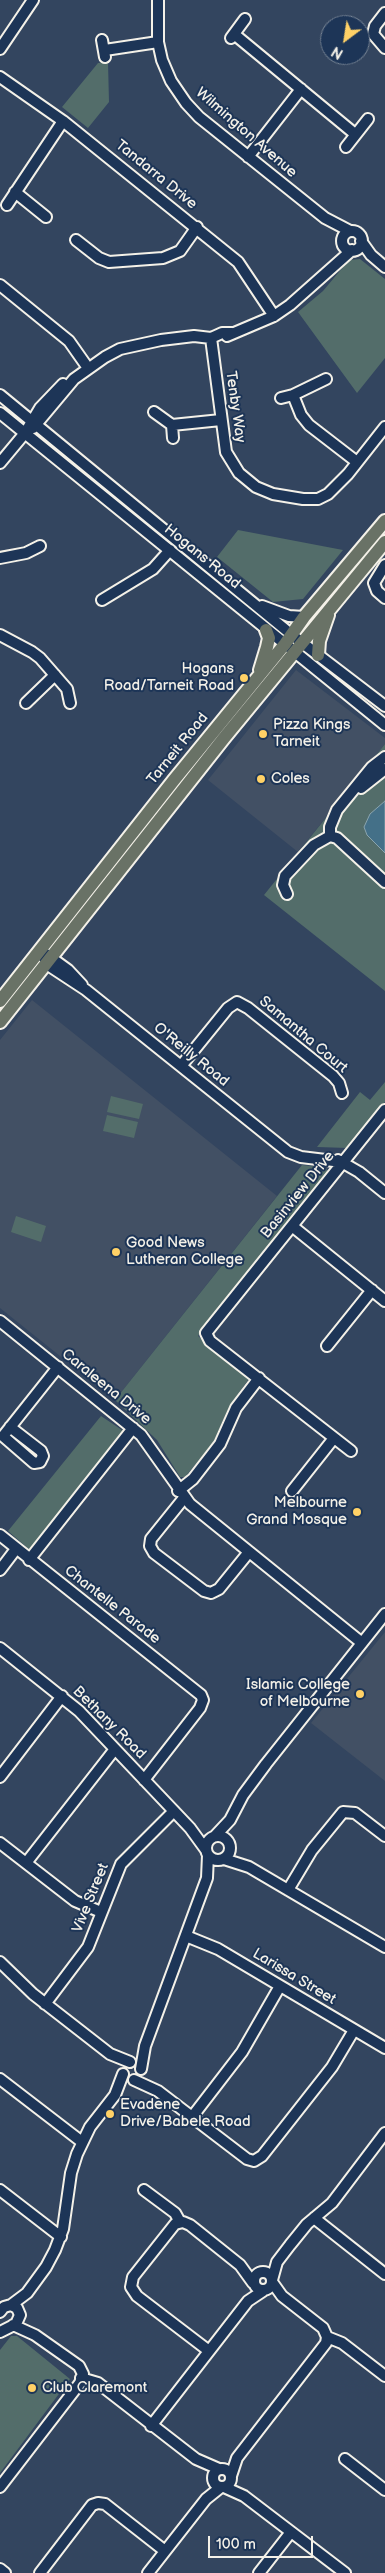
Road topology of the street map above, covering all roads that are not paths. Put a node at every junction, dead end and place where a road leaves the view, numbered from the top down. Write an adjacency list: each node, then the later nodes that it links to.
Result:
1 (33, 0): 7 (street)
2 (158, 0): 5 (street, Wilmington Avenue)
3 (385, 13): 6 (street)
4 (245, 19): 10 (street)
5 (158, 42): 8 (street); 15 (street, Wilmington Avenue)
6 (385, 48)
7 (0, 49)
8 (104, 49)
9 (0, 77): 12 (street, Tandarra Drive)
10 (301, 89): 13 (street); 15 (street)
11 (368, 119): 13 (street)
12 (63, 121): 16 (street); 20 (street, Tandarra Drive)
13 (355, 134): 14 (street)
14 (346, 147)
15 (248, 156): 18 (street, Wilmington Avenue)
16 (15, 192): 17 (street); 19 (street)
17 (7, 205)
18 (325, 218): 21 (street, Wilmington Avenue); 23 (street, Wilmington Avenue)
19 (47, 219)
20 (197, 227): 22 (street); 29 (street, Tandarra Drive)
21 (350, 231): 23 (street); 24 (street)
22 (76, 240)
23 (342, 240): 25 (street); 27 (street)
24 (362, 241): 25 (street); 26 (street)
25 (353, 250): 26 (street); 27 (street)
26 (381, 264)
27 (332, 267): 29 (street)
28 (0, 285): 31 (street)
29 (274, 316): 30 (street)
30 (211, 340): 31 (street); 38 (street, Tenby Way)
31 (88, 368): 39 (street)
32 (326, 379): 34 (street)
33 (0, 395): 39 (street, Hogans Road)
34 (292, 395): 35 (street); 44 (street)
35 (280, 398)
36 (154, 412): 40 (street)
37 (0, 413): 42 (street, Hogans Road)
38 (222, 420): 40 (street); 44 (street, Tenby Way)
39 (34, 423): 42 (street); 54 (street, Hogans Road)
40 (172, 425): 43 (street)
41 (385, 427): 44 (street, Tenby Way)
42 (25, 433): 45 (street); 49 (street, Hogans Road)
43 (173, 438)
44 (357, 462)
45 (0, 463)
46 (385, 521): 56 (main road, Tarneit Road)
47 (385, 542): 55 (main road, Tarneit Road)
48 (40, 546): 50 (street)
49 (170, 550): 53 (street); 57 (street, Hogans Road)
50 (0, 558)
51 (385, 565): 52 (street)
52 (385, 598)
53 (102, 600)
54 (254, 603): 56 (street); 59 (street, Hogans Road)
55 (329, 610): 59 (main road, Tarneit Road); 60 (main road)
56 (304, 617): 59 (main road, Tarneit Road)
57 (266, 630): 59 (street, Hogans Road); 61 (main road)
58 (0, 634): 62 (street)
59 (293, 644): 60 (street, Hogans Road); 61 (main road, Tarneit Road); 68 (street, Hogans Road); 76 (main road, Tarneit Road)
60 (318, 655): 63 (street, Hogans Road)
61 (258, 674): 75 (main road, Tarneit Road)
62 (55, 675): 64 (street); 65 (street)
63 (350, 679): 66 (street, Hogans Road); 67 (street)
64 (26, 703)
65 (70, 703)
66 (385, 706)
67 (385, 713)
68 (385, 725)
69 (385, 757): 71 (street)
70 (385, 769): 71 (street)
71 (339, 807): 72 (street)
72 (330, 836): 73 (street); 74 (street)
73 (385, 882)
74 (288, 894)
75 (40, 952): 76 (street, O'Reilly Road); 77 (main road, Tarneit Road)
76 (50, 960): 78 (main road, Tarneit Road); 79 (street, O'Reilly Road)
77 (0, 1001)
78 (0, 1022)
79 (181, 1066): 80 (street, Samantha Court); 82 (street, O'Reilly Road)
80 (342, 1093)
81 (385, 1110): 82 (street, Basinview Drive)
82 (342, 1162): 83 (street, O'Reilly Road); 84 (street, Basinview Drive)
83 (385, 1193)
84 (292, 1226): 85 (street); 90 (street, Basinview Drive)
85 (372, 1290): 86 (street); 88 (street)
86 (385, 1301)
87 (0, 1321): 89 (street, Caraleena Drive)
88 (327, 1346)
89 (58, 1368): 91 (street); 92 (street, Caraleena Drive)
90 (259, 1378): 93 (street, Basinview Drive); 96 (street)
91 (10, 1427)
92 (133, 1428): 96 (street, Caraleena Drive); 100 (street)
93 (334, 1438): 94 (street, Basinview Drive); 95 (street)
94 (351, 1451)
95 (292, 1491)
96 (181, 1495): 99 (street, Caraleena Drive); 99 (street)
97 (0, 1535): 98 (street, Chantelle Parade)
98 (16, 1549): 100 (street, Chantelle Parade); 101 (street)
99 (249, 1552): 103 (street, Caraleena Drive)
100 (29, 1560): 108 (street, Chantelle Parade)
101 (0, 1570)
102 (385, 1614): 103 (street)
103 (362, 1643): 110 (street)
104 (0, 1648): 105 (street, Bethany Road)
105 (62, 1696): 106 (street, Bethany Road); 107 (street)
106 (115, 1749): 108 (street, Bethany Road); 118 (street)
107 (0, 1778)
108 (144, 1780): 109 (street, Bethany Road)
109 (174, 1812): 111 (street, Bethany Road); 122 (street, Vive Street)
110 (230, 1820): 113 (street); 115 (street)
111 (190, 1828): 113 (street, Bethany Road); 116 (street, Bethany Road)
112 (385, 1836): 121 (street)
113 (214, 1837): 115 (street); 116 (street)
114 (0, 1843): 118 (street)
115 (229, 1844): 117 (street); 119 (street)
116 (207, 1852): 117 (street); 120 (street)
117 (223, 1859): 119 (street); 120 (street)
118 (26, 1863): 122 (street)
119 (249, 1866): 121 (street)
120 (207, 1878): 123 (street)
121 (288, 1890): 124 (street)
122 (101, 1912): 127 (street, Vive Street)
123 (186, 1936): 126 (street, Larissa Street); 129 (street)
124 (385, 1947)
125 (0, 1962): 127 (street)
126 (280, 1986): 128 (street, Larissa Street); 139 (street)
127 (46, 2004): 131 (street)
128 (354, 2030): 130 (street, Larissa Street); 139 (street)
129 (145, 2046): 132 (street); 133 (street)
130 (385, 2048)
131 (110, 2054): 132 (street); 134 (street)
132 (131, 2062): 133 (street); 134 (street)
133 (142, 2069): 136 (street); 137 (street)
134 (123, 2072): 136 (street); 138 (street)
135 (0, 2079): 141 (street)
136 (134, 2080): 137 (street); 138 (street)
137 (158, 2091): 139 (street)
138 (115, 2095): 141 (street)
139 (192, 2117)
140 (385, 2133): 144 (street)
141 (82, 2142): 146 (street)
142 (0, 2190): 146 (street)
143 (144, 2190): 145 (street)
144 (317, 2216): 147 (street); 150 (street)
145 (177, 2223): 148 (street); 165 (street)
146 (61, 2237): 154 (street)
147 (277, 2262): 149 (street); 151 (street)
148 (240, 2264): 149 (street); 152 (street)
149 (262, 2272): 151 (street); 152 (street)
150 (385, 2273)
151 (272, 2281): 153 (street); 155 (street)
152 (253, 2283): 153 (street); 156 (street)
153 (264, 2291): 155 (street); 156 (street)
154 (27, 2293): 157 (street); 159 (street)
155 (282, 2296): 164 (street)
156 (248, 2301): 165 (street)
157 (7, 2304): 158 (street); 159 (street)
158 (0, 2312)
159 (20, 2314): 161 (street); 163 (street)
160 (0, 2318): 161 (street)
161 (12, 2325): 162 (street); 163 (street)
162 (0, 2332)
163 (35, 2334): 167 (street)
164 (327, 2337): 166 (street); 169 (street)
165 (209, 2351): 168 (street)
166 (385, 2376)
167 (81, 2378): 168 (street); 173 (street)
168 (151, 2426): 172 (street)
169 (237, 2458): 171 (street); 172 (street)
170 (345, 2459): 174 (street)
171 (231, 2477): 172 (street); 175 (street)
172 (219, 2478): 175 (street); 177 (street)
173 (0, 2487)
174 (385, 2490)
175 (244, 2496): 176 (street)
176 (291, 2532): 182 (street); 183 (street)
177 (165, 2551): 180 (street); 181 (street)
178 (0, 2569): 179 (street)
179 (5, 2573)
180 (40, 2573)
181 (148, 2573)
182 (260, 2573)
183 (345, 2573)

